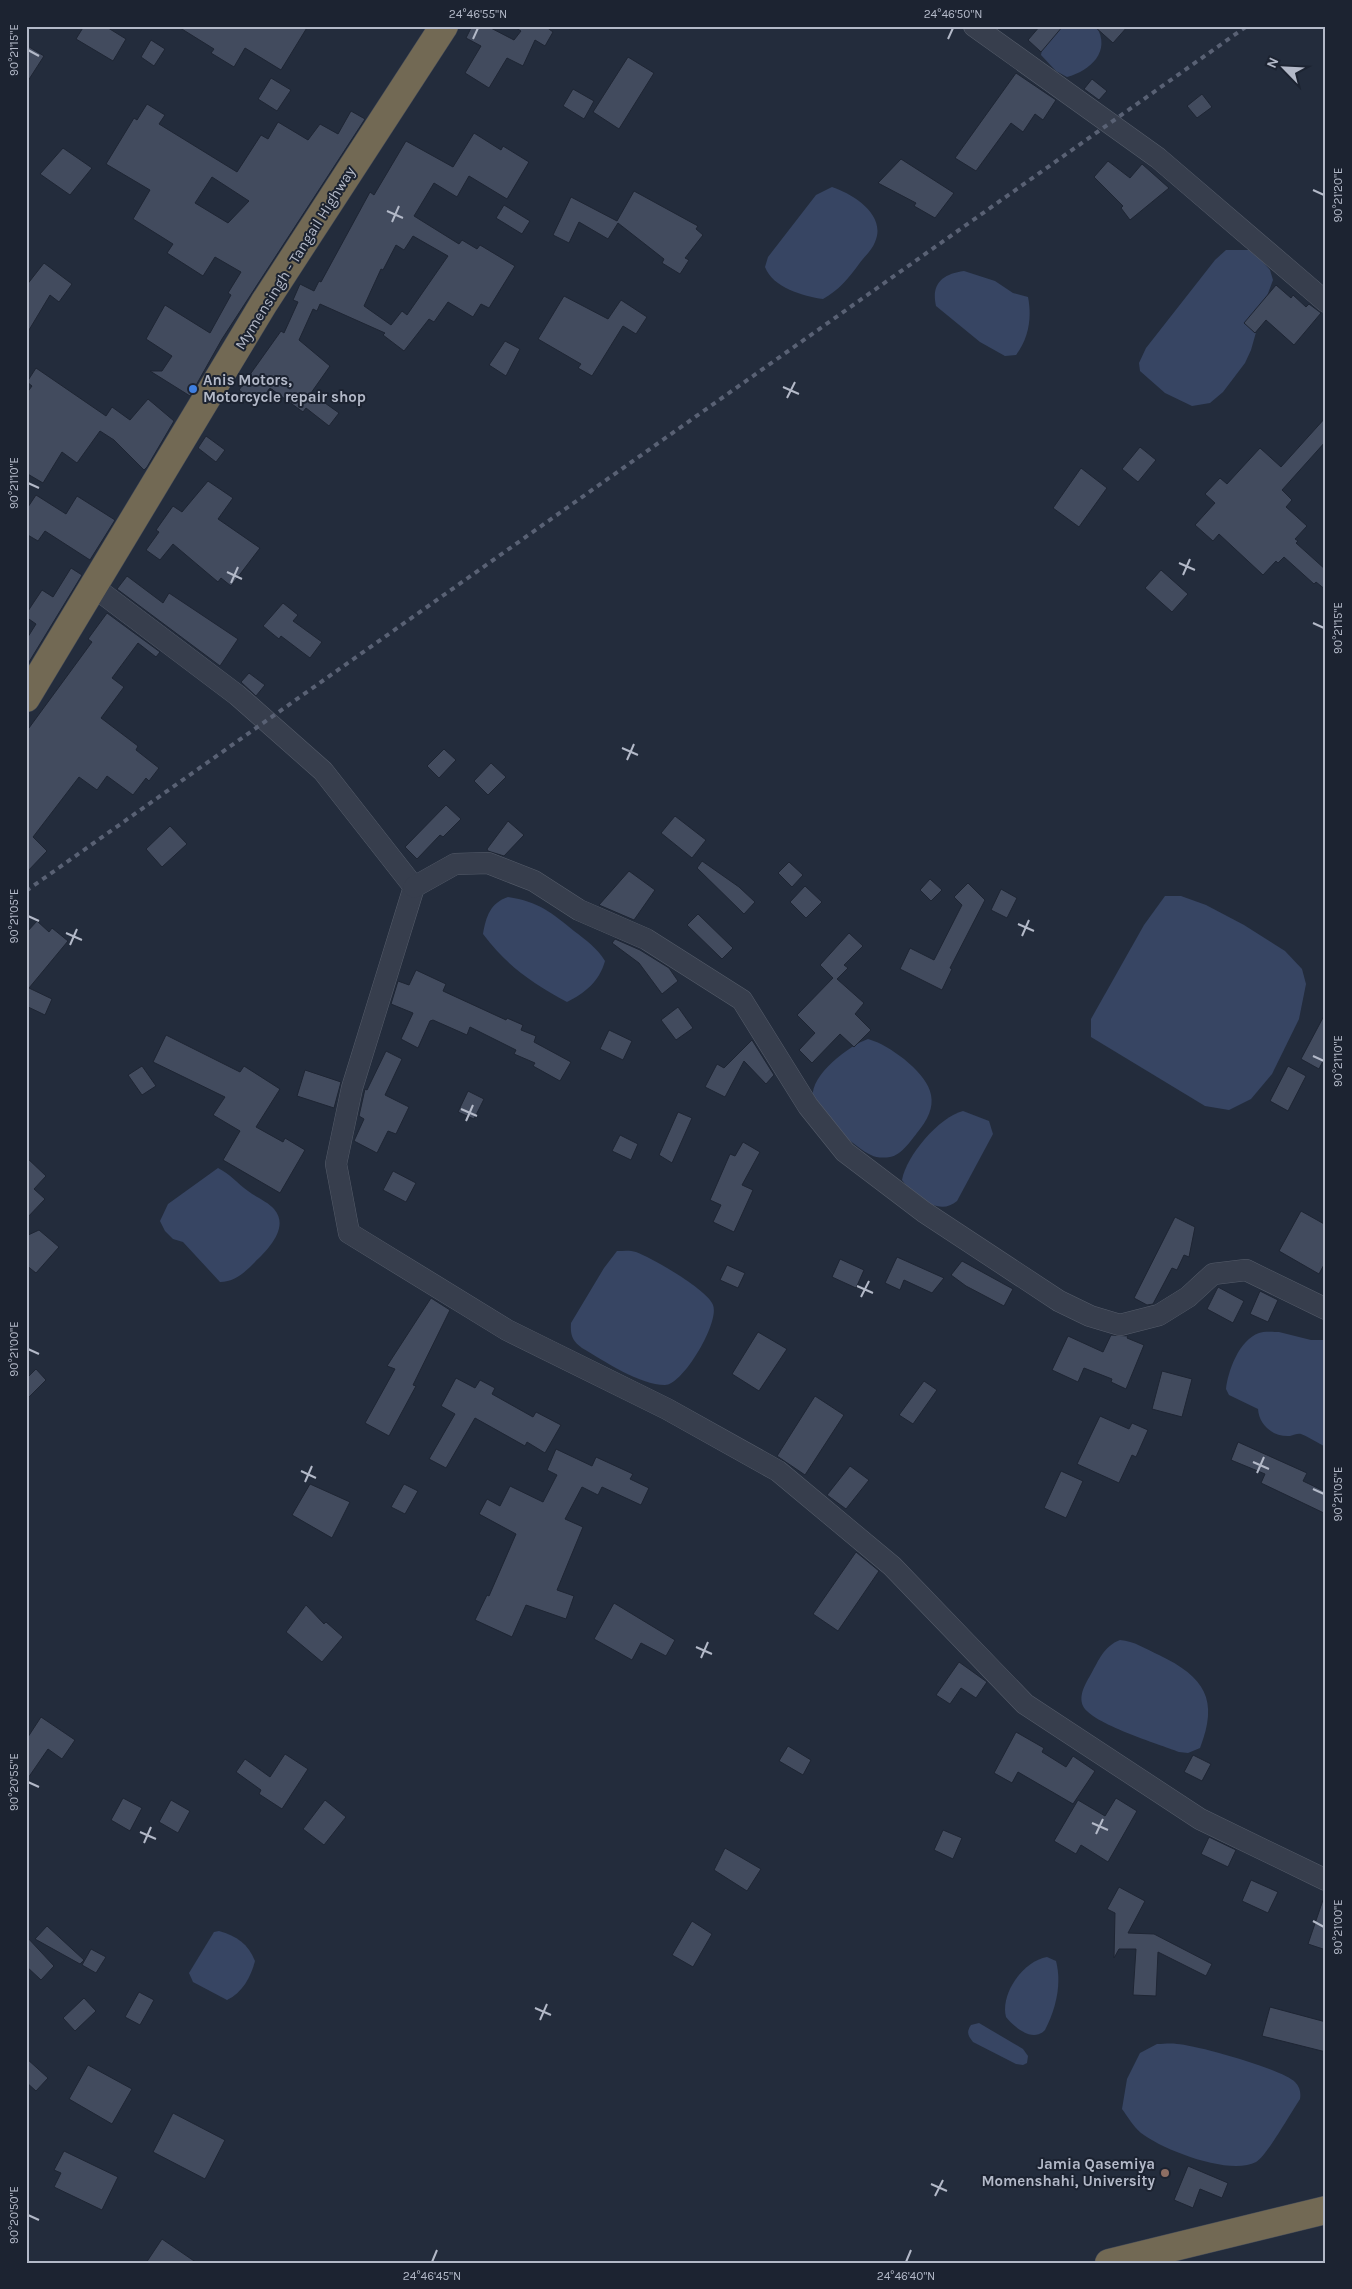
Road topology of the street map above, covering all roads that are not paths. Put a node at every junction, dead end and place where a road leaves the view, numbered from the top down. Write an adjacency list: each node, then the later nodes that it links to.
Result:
1 (444, 26): 4 (highway, Mymensingh - Tangail Highway)
2 (974, 26): 3 (street)
3 (1326, 302)
4 (94, 587): 5 (highway, Mymensingh - Tangail Highway); 6 (street)
5 (26, 698)
6 (414, 887): 7 (street); 8 (street)
7 (1326, 1309)
8 (1326, 1880)
9 (1326, 2210): 10 (highway)
10 (1109, 2263)

